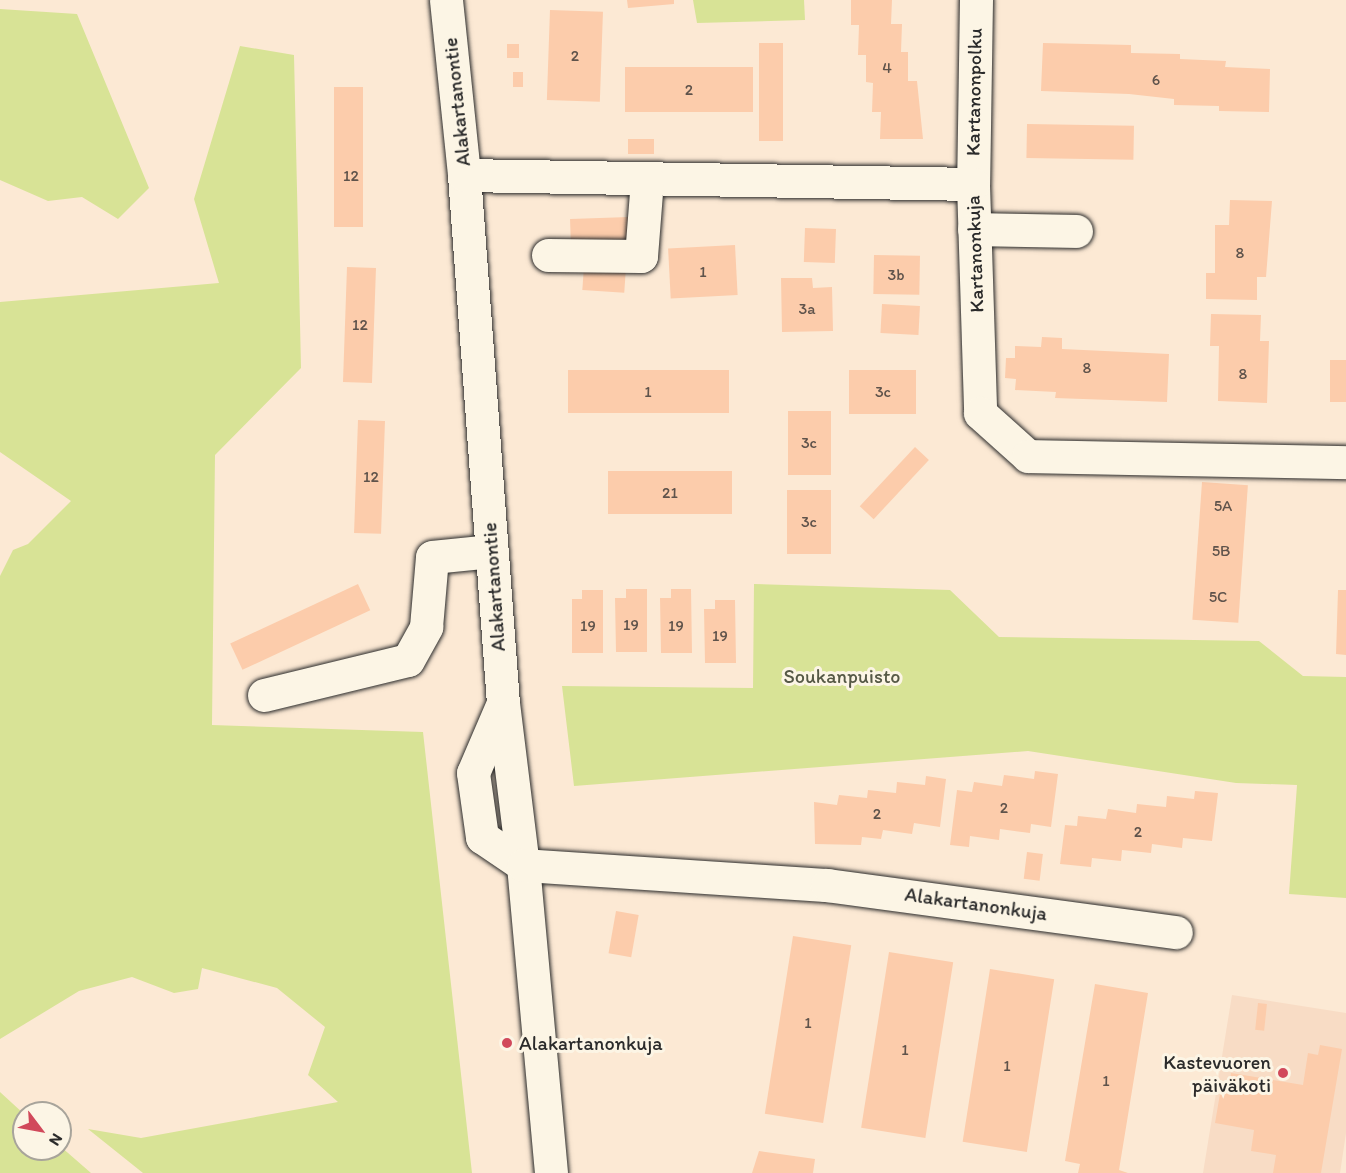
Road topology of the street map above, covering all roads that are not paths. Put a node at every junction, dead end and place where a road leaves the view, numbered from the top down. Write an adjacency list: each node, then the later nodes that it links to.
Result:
1 (446, 0): 3 (street, Alakartanontie)
2 (976, 0): 5 (street, Kartanonpolku)
3 (464, 175): 4 (street, Kartanonkuja); 10 (street, Alakartanontie)
4 (647, 179): 5 (street, Kartanonkuja); 8 (street)
5 (973, 184): 6 (street, Kartanonkuja)
6 (974, 229): 7 (street); 9 (street, Kartanonkuja)
7 (1076, 231)
8 (548, 255)
9 (1346, 462)
10 (492, 551): 11 (street); 12 (street, Alakartanontie)
11 (264, 695)
12 (523, 865): 13 (street, Alakartanonkuja); 14 (street, Alakartanontie)
13 (1176, 932)
14 (551, 1173)

